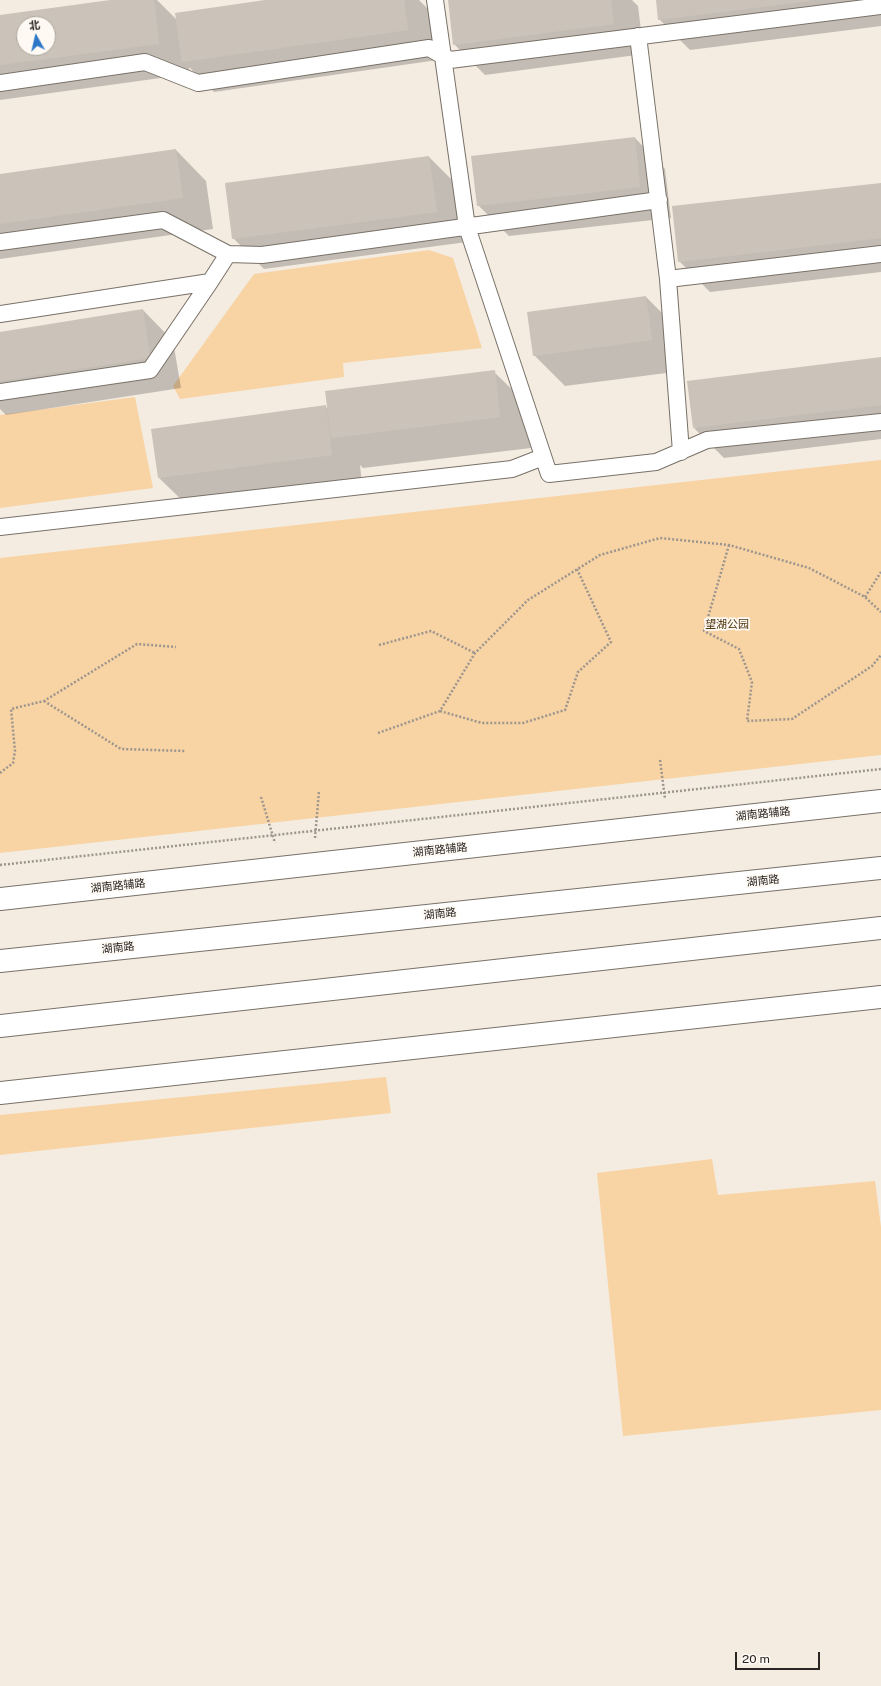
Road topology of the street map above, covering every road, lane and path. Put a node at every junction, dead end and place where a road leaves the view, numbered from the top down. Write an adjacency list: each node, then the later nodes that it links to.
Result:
1 (435, 0): 4 (lane)
2 (881, 6): 3 (lane)
3 (638, 36): 4 (lane); 6 (lane)
4 (443, 56): 5 (lane); 7 (lane)
5 (0, 83)
6 (659, 200): 7 (lane); 11 (lane)
7 (467, 227): 9 (lane); 17 (lane)
8 (0, 242): 9 (lane)
9 (228, 254): 12 (lane)
10 (881, 254): 11 (lane)
11 (668, 279): 16 (lane)
12 (210, 282): 13 (lane); 14 (lane)
13 (0, 314)
14 (0, 392)
15 (881, 422): 16 (lane)
16 (681, 452): 17 (lane)
17 (543, 457): 18 (lane)
18 (0, 527)
19 (729, 545): 20 (path); 22 (path); 27 (path)
20 (577, 569): 26 (path); 29 (path)
21 (881, 572): 22 (path)
22 (865, 597): 23 (path)
23 (881, 612)
24 (379, 645): 26 (path)
25 (176, 647): 28 (path)
26 (475, 652): 29 (path)
27 (881, 655)
28 (44, 701): 31 (path); 34 (path)
29 (440, 711): 30 (path)
30 (378, 733)
31 (186, 751)
32 (660, 760): 36 (path)
33 (881, 769): 36 (path)
34 (0, 773)
35 (319, 791): 40 (path)
36 (664, 793): 39 (path); 40 (path)
37 (261, 797): 41 (path)
38 (881, 801): 39 (street, 湖南路辅路)
39 (668, 825): 42 (street, 湖南路辅路)
40 (316, 832): 41 (path); 42 (path)
41 (273, 836): 43 (path); 44 (path)
42 (313, 864): 44 (street, 湖南路辅路)
43 (0, 865)
44 (282, 868): 46 (street, 湖南路辅路)
45 (881, 868): 48 (street, 湖南路)
46 (0, 899)
47 (881, 928): 50 (street)
48 (0, 961)
49 (881, 997): 51 (street)
50 (0, 1026)
51 (0, 1093)

